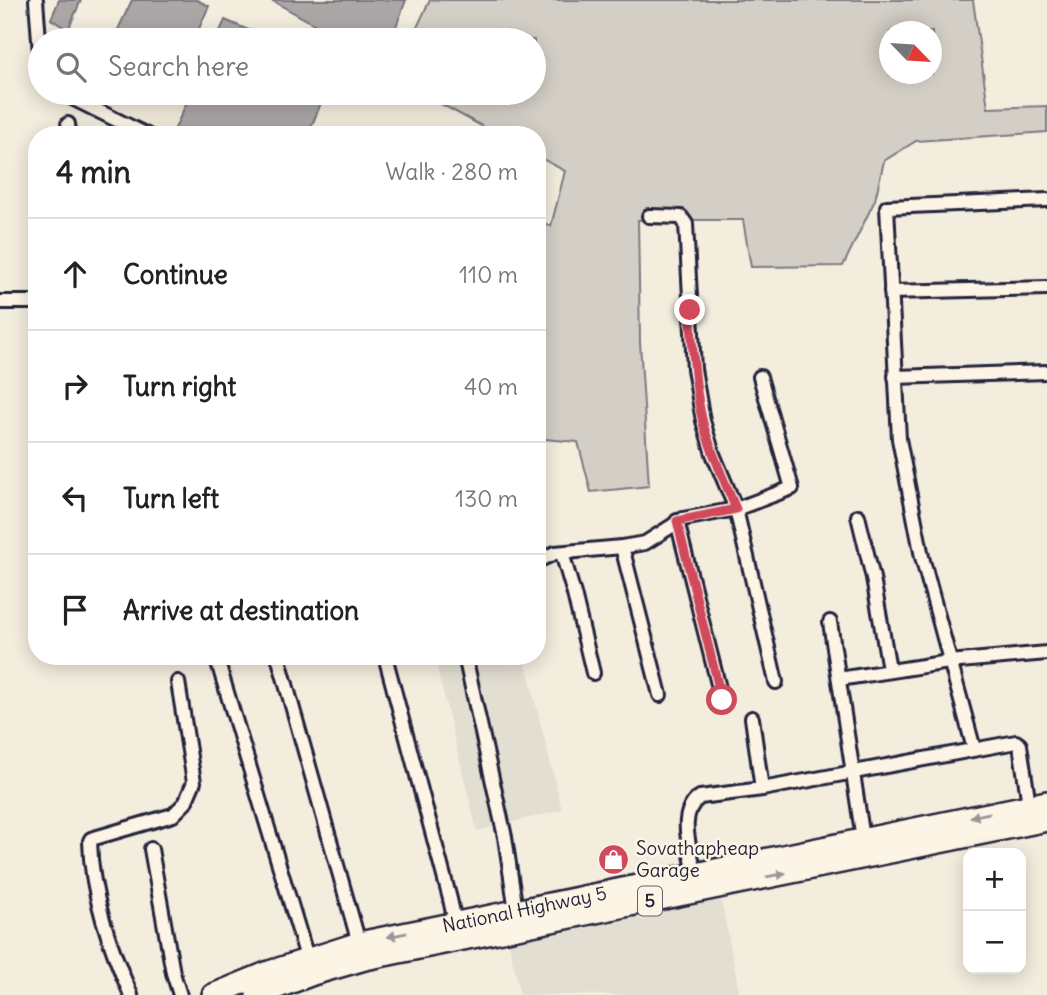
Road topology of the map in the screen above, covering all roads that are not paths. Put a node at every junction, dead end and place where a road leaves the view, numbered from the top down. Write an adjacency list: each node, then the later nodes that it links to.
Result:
1 (36, 0): 2 (street)
2 (38, 28)
3 (86, 105): 4 (street)
4 (129, 126)
5 (1047, 200): 8 (street)
6 (649, 216): 14 (street)
7 (1047, 288): 8 (street)
8 (891, 292): 13 (street)
9 (0, 302): 10 (street)
10 (28, 302)
11 (1047, 372): 13 (street)
12 (760, 377): 14 (street)
13 (895, 377): 22 (street)
14 (736, 509): 16 (street); 31 (street)
15 (858, 516): 27 (street)
16 (677, 521): 17 (street); 33 (street)
17 (622, 547): 18 (street); 32 (street)
18 (562, 553): 19 (street); 28 (street)
19 (546, 557)
20 (830, 622): 29 (street)
21 (1047, 653): 22 (street)
22 (949, 662): 27 (street); 35 (street)
23 (219, 665): 46 (street)
24 (281, 665): 45 (street)
25 (387, 665): 44 (street)
26 (467, 665): 43 (street)
27 (889, 669): 29 (street)
28 (593, 673)
29 (839, 679): 36 (street)
30 (178, 682): 47 (street)
31 (776, 682)
32 (660, 695)
33 (722, 700)
34 (752, 718): 37 (street)
35 (974, 749): 36 (street); 38 (street)
36 (854, 771): 37 (street); 39 (street)
37 (762, 789): 41 (street)
38 (1039, 813): 39 (highway, National Highway 5 / 5, one-way to 39); 41 (highway, National Highway 5 / 5, one-way to 38)
39 (863, 839): 41 (highway, National Highway 5 / 5)
40 (151, 849): 48 (street)
41 (684, 882): 42 (highway, National Highway 5 / 5)
42 (561, 910): 43 (highway, National Highway 5 / 5); 44 (highway, National Highway 5 / 5)
43 (516, 911): 44 (highway, National Highway 5 / 5)
44 (456, 932): 45 (highway, National Highway 5 / 5, one-way to 45); 46 (highway, National Highway 5 / 5)
45 (359, 943): 46 (highway, National Highway 5 / 5)
46 (310, 966): 49 (highway, National Highway 5 / 5); 50 (highway, National Highway 5 / 5)
47 (131, 995)
48 (180, 995)
49 (213, 995)
50 (257, 995)

